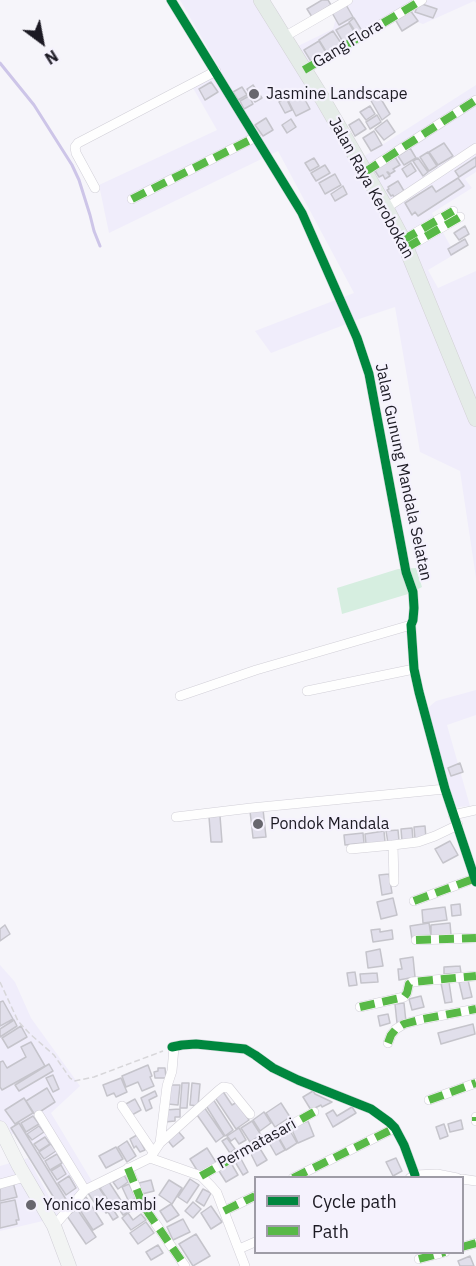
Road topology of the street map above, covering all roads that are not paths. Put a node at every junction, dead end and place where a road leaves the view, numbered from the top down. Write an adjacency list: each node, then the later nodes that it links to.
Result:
1 (171, 0): 7 (street, Jalan Gunung Mandala Selatan)
2 (261, 0): 5 (main road, Jalan Raya Kerobokan)
3 (348, 0): 5 (street)
4 (422, 0): 6 (street, Gang Flora)
5 (284, 37): 6 (main road, Jalan Raya Kerobokan)
6 (304, 70): 11 (main road, Jalan Raya Kerobokan)
7 (216, 72): 9 (street, Jalan Gunung Mandala Selatan); 12 (street)
8 (476, 100): 11 (street)
9 (256, 137): 13 (street); 18 (street, Jalan Gunung Mandala Selatan)
10 (476, 148): 14 (street)
11 (365, 172): 14 (main road, Jalan Raya Kerobokan)
12 (95, 188)
13 (132, 199)
14 (386, 208): 16 (main road, Jalan Raya Kerobokan)
15 (456, 214): 16 (street)
16 (404, 244): 17 (main road, Jalan Raya Kerobokan)
17 (476, 419)
18 (411, 625): 19 (street, Jalan Gunung Mandala Selatan); 21 (street)
19 (414, 669): 20 (street); 22 (street, Jalan Gunung Mandala Selatan)
20 (307, 691)
21 (180, 696)
22 (445, 789): 24 (street, Jalan Gunung Mandala Selatan); 25 (street)
23 (476, 810): 24 (street)
24 (453, 815): 26 (street, Jalan Gunung Mandala Selatan)
25 (176, 817)
26 (458, 825): 27 (street); 29 (street, Jalan Gunung Mandala Selatan)
27 (393, 845): 28 (street); 30 (street)
28 (351, 849)
29 (476, 880): 31 (street)
30 (394, 882)
31 (414, 901)
32 (476, 938): 33 (street)
33 (416, 940)
34 (476, 976): 35 (street)
35 (360, 1007)
36 (476, 1009): 37 (street)
37 (388, 1043)
38 (476, 1083): 39 (street)
39 (429, 1100)
40 (122, 1106): 47 (street)
41 (314, 1113): 49 (street, Permatasari)
42 (250, 1114): 46 (street)
43 (39, 1115): 55 (street)
44 (0, 1128): 53 (street)
45 (395, 1128): 46 (street); 50 (street); 51 (street)
46 (160, 1143): 47 (street)
47 (152, 1155): 48 (street); 49 (street)
48 (128, 1168): 55 (street); 64 (street)
49 (201, 1176): 57 (street)
50 (297, 1176)
51 (412, 1176): 52 (street)
52 (447, 1176)
53 (25, 1177): 54 (street); 58 (street)
54 (0, 1184)
55 (85, 1190): 58 (street)
56 (254, 1196): 57 (street)
57 (224, 1211): 60 (street)
58 (54, 1226): 63 (street)
59 (254, 1242): 60 (street)
60 (239, 1249): 65 (street)
61 (436, 1254): 62 (street)
62 (419, 1258)
63 (66, 1265)
64 (185, 1266)
65 (245, 1266)

